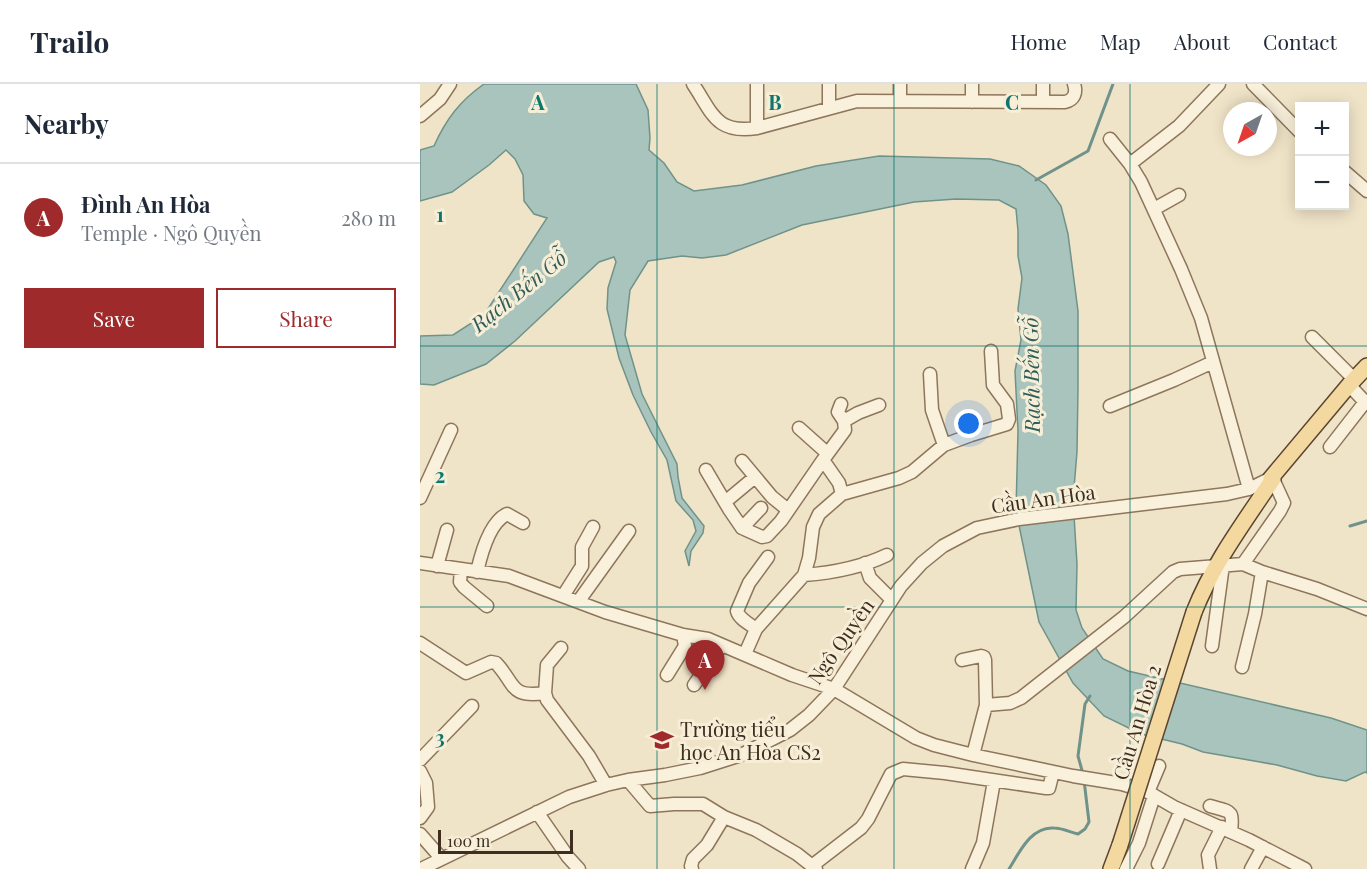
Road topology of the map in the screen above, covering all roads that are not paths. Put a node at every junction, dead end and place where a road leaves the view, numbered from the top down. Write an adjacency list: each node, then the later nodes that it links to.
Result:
1 (450, 84): 15 (street)
2 (693, 84): 16 (street)
3 (758, 84): 16 (street)
4 (829, 84): 14 (street)
5 (900, 84): 11 (street)
6 (972, 84): 12 (street)
7 (1043, 84): 13 (street)
8 (1074, 84): 13 (street)
9 (1219, 84): 19 (street)
10 (1252, 84): 17 (street)
11 (900, 101): 12 (street); 14 (street)
12 (972, 102): 13 (street)
13 (1043, 102)
14 (829, 108): 16 (street)
15 (420, 116)
16 (757, 128)
17 (1295, 128)
18 (1110, 139): 19 (street)
19 (1130, 164): 23 (street)
20 (1349, 175): 21 (street)
21 (1367, 191)
22 (1179, 195): 23 (street)
23 (1154, 209): 26 (street)
24 (1312, 337): 29 (street)
25 (991, 351): 37 (street)
26 (1213, 362): 33 (street); 44 (street)
27 (1367, 366): 29 (main road, Cầu An Hòa 2)
28 (930, 374): 37 (street)
29 (1352, 382): 30 (street); 43 (main road, Cầu An Hòa 2)
30 (1366, 403): 38 (street)
31 (841, 404): 34 (street)
32 (879, 405): 34 (street)
33 (1110, 406)
34 (844, 421): 39 (street)
35 (800, 428): 39 (street)
36 (451, 430): 46 (street)
37 (944, 446): 45 (street)
38 (1330, 447)
39 (825, 457): 45 (street); 49 (street)
40 (742, 461): 42 (street)
41 (706, 470): 47 (street)
42 (755, 477): 47 (street); 49 (street)
43 (1272, 479): 44 (street, Cầu An Hòa); 60 (street); 61 (main road, Cầu An Hòa 2)
44 (1249, 489): 53 (street, Cầu An Hòa)
45 (842, 494): 66 (street)
46 (420, 498)
47 (725, 502): 52 (street)
48 (761, 508): 52 (street)
49 (788, 510): 52 (street)
50 (523, 523): 64 (street)
51 (593, 526): 67 (street)
52 (742, 528)
53 (977, 528): 68 (street, Ngô Quyền)
54 (447, 530): 62 (street)
55 (629, 531): 69 (street)
56 (887, 555): 59 (street)
57 (768, 557): 72 (street)
58 (420, 563): 62 (street)
59 (865, 563): 66 (street); 68 (street)
60 (1242, 564): 61 (street); 65 (street)
61 (1219, 565): 76 (street); 85 (street); 112 (main road, Cầu An Hòa 2, bridge)
62 (437, 566): 63 (street)
63 (461, 569): 64 (street); 70 (street)
64 (477, 572): 67 (street)
65 (1262, 572): 71 (street); 80 (street)
66 (804, 575): 72 (street)
67 (563, 597): 69 (street)
68 (892, 600): 83 (street, Ngô Quyền)
69 (578, 602): 73 (street)
70 (487, 606)
71 (1367, 609)
72 (756, 628): 78 (street)
73 (683, 635): 75 (street); 81 (street)
74 (420, 643): 84 (street)
75 (722, 645): 78 (street); 82 (street)
76 (1212, 646)
77 (561, 648): 84 (street)
78 (745, 654): 83 (street)
79 (962, 660): 85 (street)
80 (1242, 667)
81 (667, 675)
82 (694, 685)
83 (834, 689): 87 (street); 92 (street, Ngô Quyền)
84 (545, 693): 94 (street)
85 (986, 705): 87 (street)
86 (472, 706): 88 (street)
87 (974, 755): 91 (street)
88 (420, 760)
89 (1159, 766): 95 (street)
90 (420, 771): 100 (street)
91 (1053, 772): 93 (street); 95 (street)
92 (627, 780): 94 (street, Ngô Quyền); 99 (street)
93 (994, 781): 108 (street); 111 (street)
94 (606, 785): 98 (street, Ngô Quyền)
95 (1151, 794): 97 (street); 113 (street)
96 (1210, 806): 101 (street)
97 (1181, 810): 101 (street); 105 (street)
98 (537, 812): 104 (street, Ngô Quyền); 106 (street)
99 (724, 817): 108 (street); 110 (street)
100 (420, 818)
101 (1226, 829): 103 (street); 114 (street)
102 (420, 834): 104 (street)
103 (1263, 847): 107 (street); 115 (street)
104 (441, 858): 109 (street, Ngô Quyền)
105 (1158, 864)
106 (574, 867)
107 (1298, 867)
108 (815, 868)
109 (421, 869)
110 (692, 869)
111 (972, 869)
112 (1111, 869)
113 (1126, 869)
114 (1210, 869)
115 (1251, 869)

